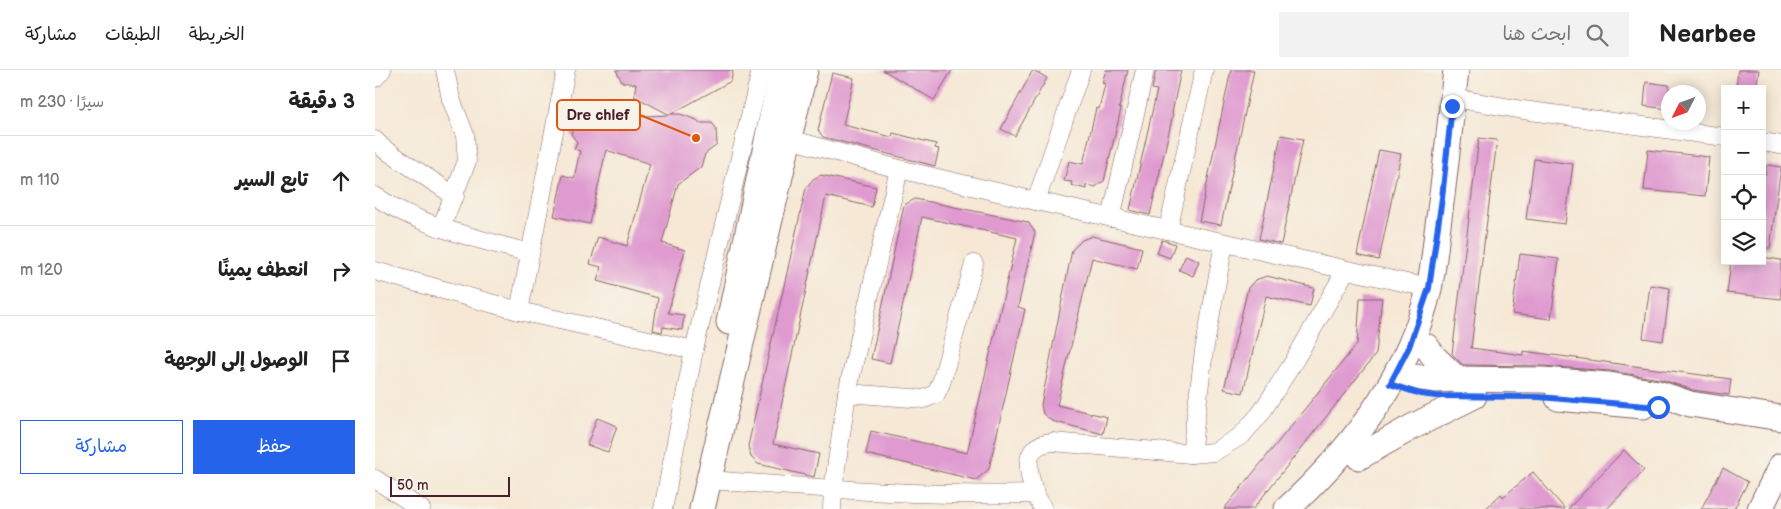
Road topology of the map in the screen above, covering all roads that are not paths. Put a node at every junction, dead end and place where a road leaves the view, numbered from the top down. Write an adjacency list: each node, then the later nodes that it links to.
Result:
1 (382, 70): 12 (street)
2 (445, 70): 21 (street)
3 (565, 70): 27 (street)
4 (761, 70): 34 (street)
5 (783, 70): 14 (main road)
6 (805, 70): 14 (main road)
7 (1081, 70): 22 (street)
8 (1145, 70): 23 (street)
9 (1204, 70): 25 (street)
10 (1456, 70): 31 (main road)
11 (1468, 70): 13 (main road)
12 (375, 78)
13 (1465, 100): 15 (street); 33 (main road)
14 (779, 136): 19 (street); 45 (main road); 50 (main road)
15 (1721, 136)
16 (375, 140): 21 (street)
17 (1766, 143): 18 (street)
18 (1781, 145)
19 (899, 169): 22 (street); 37 (street)
20 (375, 196): 24 (street)
21 (455, 196): 24 (street)
22 (1036, 201): 23 (street)
23 (1111, 218): 25 (street)
24 (441, 228): 27 (street)
25 (1168, 230): 26 (street)
26 (1224, 243): 29 (street); 41 (street)
27 (529, 253): 32 (street)
28 (974, 264): 37 (street)
29 (1346, 270): 31 (street); 41 (street)
30 (375, 271): 32 (street)
31 (1429, 288): 36 (main road)
32 (519, 311): 34 (street)
33 (1426, 346): 35 (main road); 36 (main road)
34 (694, 350): 49 (street)
35 (1457, 378): 36 (main road); 39 (main road)
36 (1402, 381): 38 (main road); 42 (main road); 53 (main road)
37 (847, 394): 46 (street)
38 (1474, 396): 39 (main road); 42 (main road)
39 (1690, 404): 40 (main road)
40 (1781, 418)
41 (1191, 454): 47 (street)
42 (1359, 457): 54 (main road)
43 (1781, 466): 55 (main road)
44 (375, 479): 48 (street)
45 (708, 480): 46 (street); 51 (main road)
46 (833, 489): 47 (street); 52 (street)
47 (1039, 502)
48 (421, 509)
49 (663, 509)
50 (688, 509)
51 (702, 509)
52 (832, 509)
53 (1287, 509)
54 (1311, 509)
55 (1760, 509)

